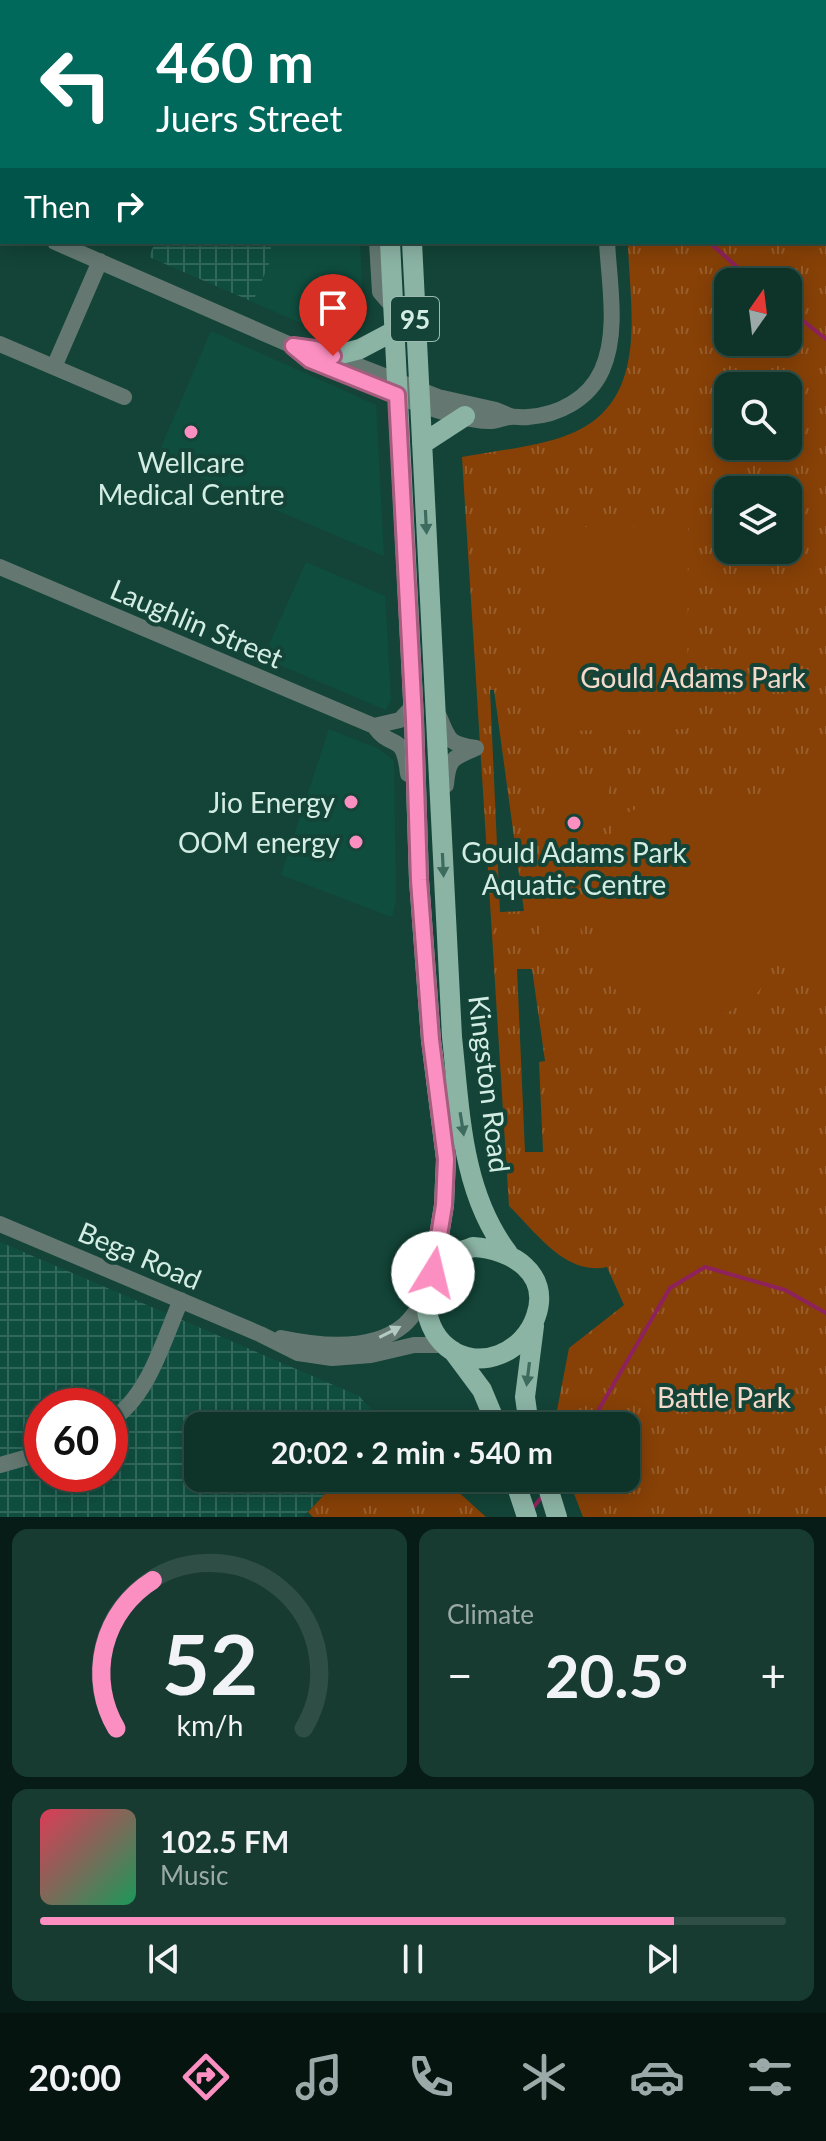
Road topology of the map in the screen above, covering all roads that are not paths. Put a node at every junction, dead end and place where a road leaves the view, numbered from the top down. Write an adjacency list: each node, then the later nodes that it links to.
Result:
1 (60, 244): 6 (street)
2 (377, 244): 7 (street, Kingston Road)
3 (390, 244): 7 (main road, Kingston Road / 95)
4 (412, 244): 14 (main road, Kingston Road / 95)
5 (607, 244): 17 (street)
6 (100, 261): 10 (street); 12 (street)
7 (393, 307): 8 (main road, Kingston Road / 95)
8 (394, 331): 11 (main road); 13 (main road, Kingston Road / 95)
9 (0, 344): 12 (street)
10 (293, 346): 11 (street); 13 (street)
11 (333, 356): 13 (street)
12 (54, 367): 15 (street)
13 (396, 388): 14 (street); 20 (main road, Kingston Road / 95)
14 (419, 396): 16 (street); 17 (street); 18 (main road, Kingston Road / 95)
15 (124, 397)
16 (465, 416): 17 (street); 18 (main road)
17 (510, 416)
18 (422, 444): 21 (main road, Kingston Road / 95, one-way to 21)
19 (0, 567): 22 (street, Laughlin Street)
20 (414, 705): 22 (street); 23 (main road, Kingston Road / 95)
21 (435, 707): 24 (main road, Kingston Road / 95); 24 (street)
22 (374, 726): 23 (street, Laughlin Street)
23 (415, 804): 27 (main road, Kingston Road / 95)
24 (441, 825): 26 (main road, Kingston Road / 95, one-way to 26)
25 (0, 1224): 28 (street, Bega Road)
26 (508, 1253): 27 (main road); 30 (main road, 95)
27 (433, 1273): 29 (main road, 95)
28 (181, 1300): 31 (street, Bega Road); 33 (street)
29 (425, 1300): 31 (street, Bega Road, one-way to 29); 32 (main road)
30 (534, 1322): 32 (main road); 35 (main road, 95, one-way to 35)
31 (260, 1334): 32 (street, Bega Road)
32 (448, 1348): 34 (main road)
33 (128, 1403)
34 (491, 1412)
35 (527, 1412)
36 (24, 1458): 37 (street)
37 (0, 1465)
38 (519, 1492): 40 (main road)
39 (549, 1492): 41 (main road)
40 (527, 1517)
41 (557, 1517)

